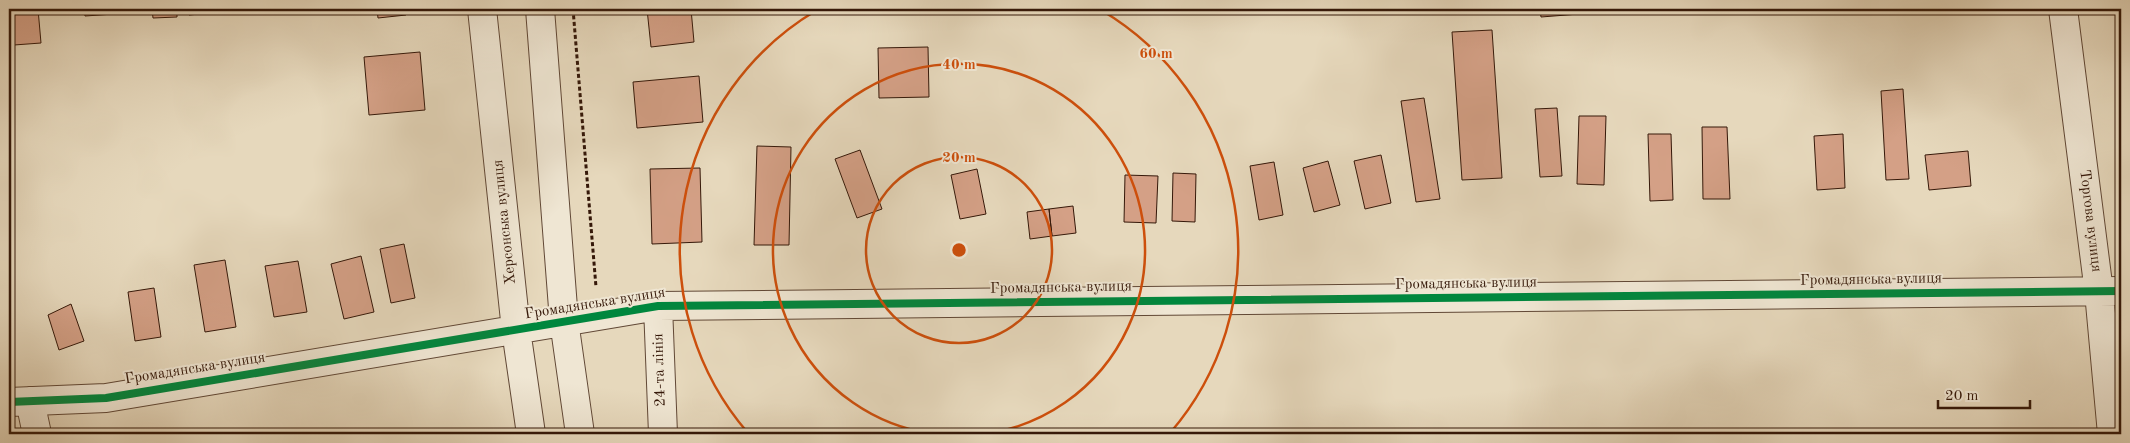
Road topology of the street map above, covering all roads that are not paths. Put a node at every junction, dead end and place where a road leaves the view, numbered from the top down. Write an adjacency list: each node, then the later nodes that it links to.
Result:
1 (482, 9): 7 (street, Херсонська вулиця)
2 (540, 9): 6 (street)
3 (2063, 9): 4 (street, Торгова вулиця)
4 (2110, 291): 5 (street, Громадянська вулиця); 13 (street, Торгова вулиця)
5 (658, 306): 6 (street, Громадянська вулиця); 12 (street, 24-та лінія)
6 (564, 321): 7 (street, Громадянська вулиця); 11 (street)
7 (516, 330): 8 (street, Громадянська вулиця); 10 (street, Херсонська вулиця)
8 (19, 402): 9 (street)
9 (37, 434)
10 (531, 434)
11 (580, 434)
12 (663, 434)
13 (2112, 434)

